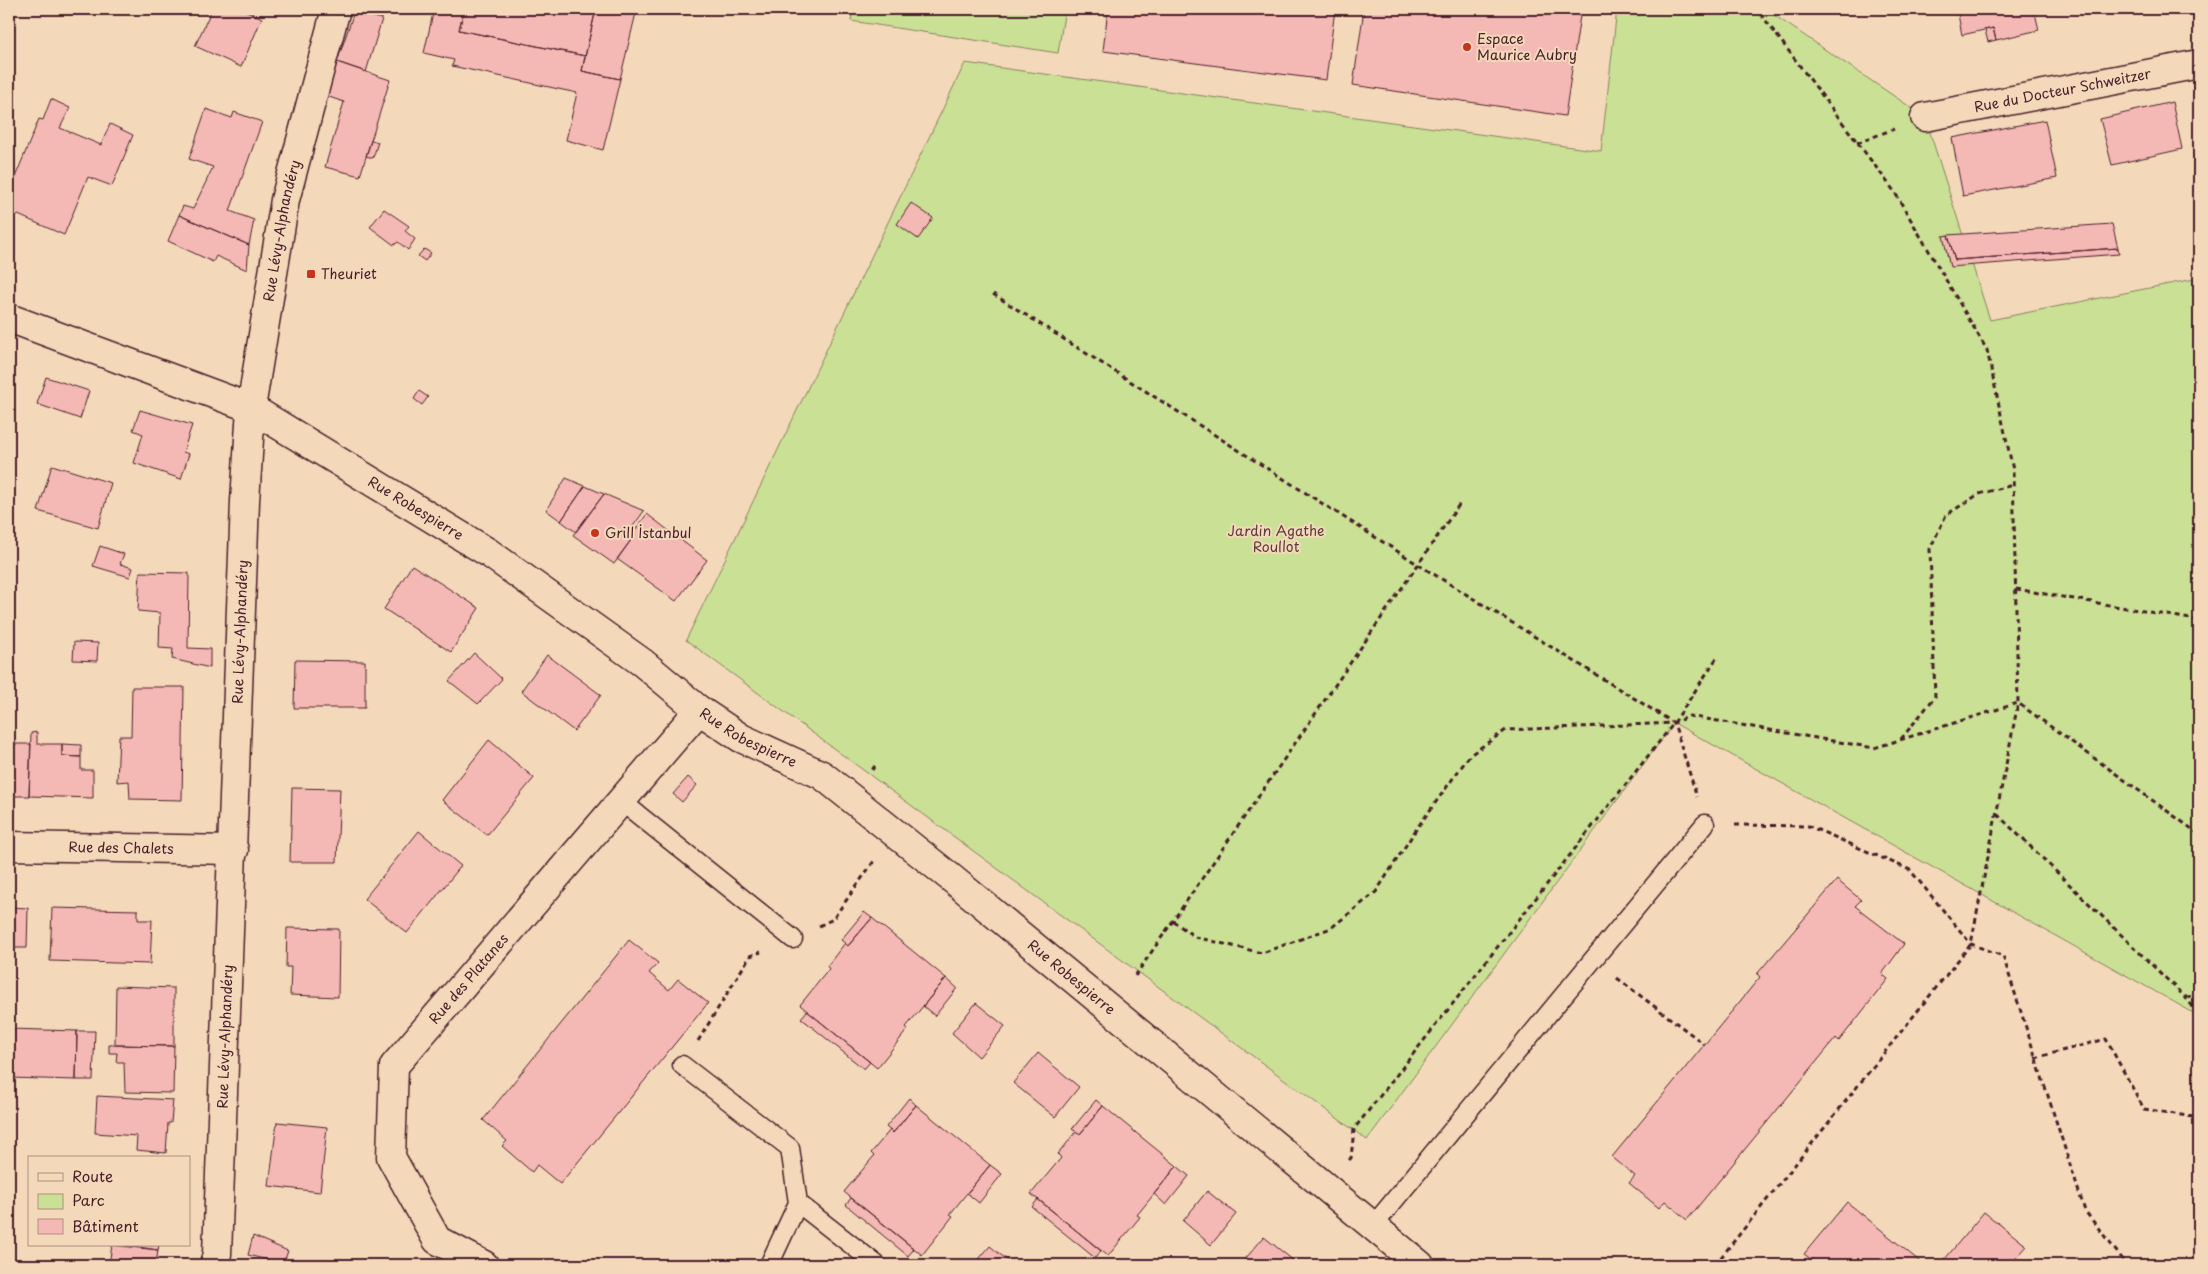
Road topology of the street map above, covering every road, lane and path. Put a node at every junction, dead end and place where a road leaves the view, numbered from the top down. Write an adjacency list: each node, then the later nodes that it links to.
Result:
1 (336, 9): 7 (street, Rue Lévy-Alphandéry)
2 (1757, 9): 8 (path)
3 (2199, 64): 4 (street, Rue du Docteur Schweitzer)
4 (1925, 118)
5 (993, 294): 10 (path)
6 (9, 318): 7 (street, Rue Robespierre)
7 (251, 408): 15 (street, Rue Robespierre); 23 (street, Rue Lévy-Alphandéry)
8 (2013, 485): 11 (path); 17 (path)
9 (1460, 502): 10 (path)
10 (1418, 565): 16 (path); 24 (path)
11 (2016, 588): 12 (path); 14 (path)
12 (2196, 620)
13 (1718, 656): 16 (path)
14 (2018, 703): 17 (path); 19 (path); 21 (path)
15 (698, 710): 18 (street, Rue des Platanes); 38 (street, Rue Robespierre)
16 (1674, 723): 17 (path); 20 (path); 24 (path); 36 (path)
17 (1899, 740)
18 (621, 801): 25 (lane); 40 (street, Rue des Platanes)
19 (1997, 814): 26 (path); 29 (path)
20 (1705, 824): 26 (path); 27 (lane)
21 (2199, 834)
22 (9, 846): 23 (street, Rue des Chalets)
23 (234, 850): 39 (street, Rue Lévy-Alphandéry)
24 (1173, 921): 28 (path)
25 (793, 939)
26 (1972, 944): 33 (path); 44 (path)
27 (1594, 960): 32 (path); 38 (lane)
28 (1135, 976)
29 (2185, 996): 30 (path); 31 (path)
30 (2199, 996)
31 (2199, 1014)
32 (1704, 1044)
33 (2035, 1058): 35 (path); 45 (path)
34 (682, 1065): 37 (lane)
35 (2199, 1118)
36 (1351, 1158)
37 (798, 1203): 41 (lane); 42 (lane)
38 (1373, 1226): 43 (street, Rue Robespierre)
39 (214, 1265)
40 (484, 1265)
41 (770, 1265)
42 (877, 1265)
43 (1420, 1265)
44 (1715, 1265)
45 (2127, 1265)

